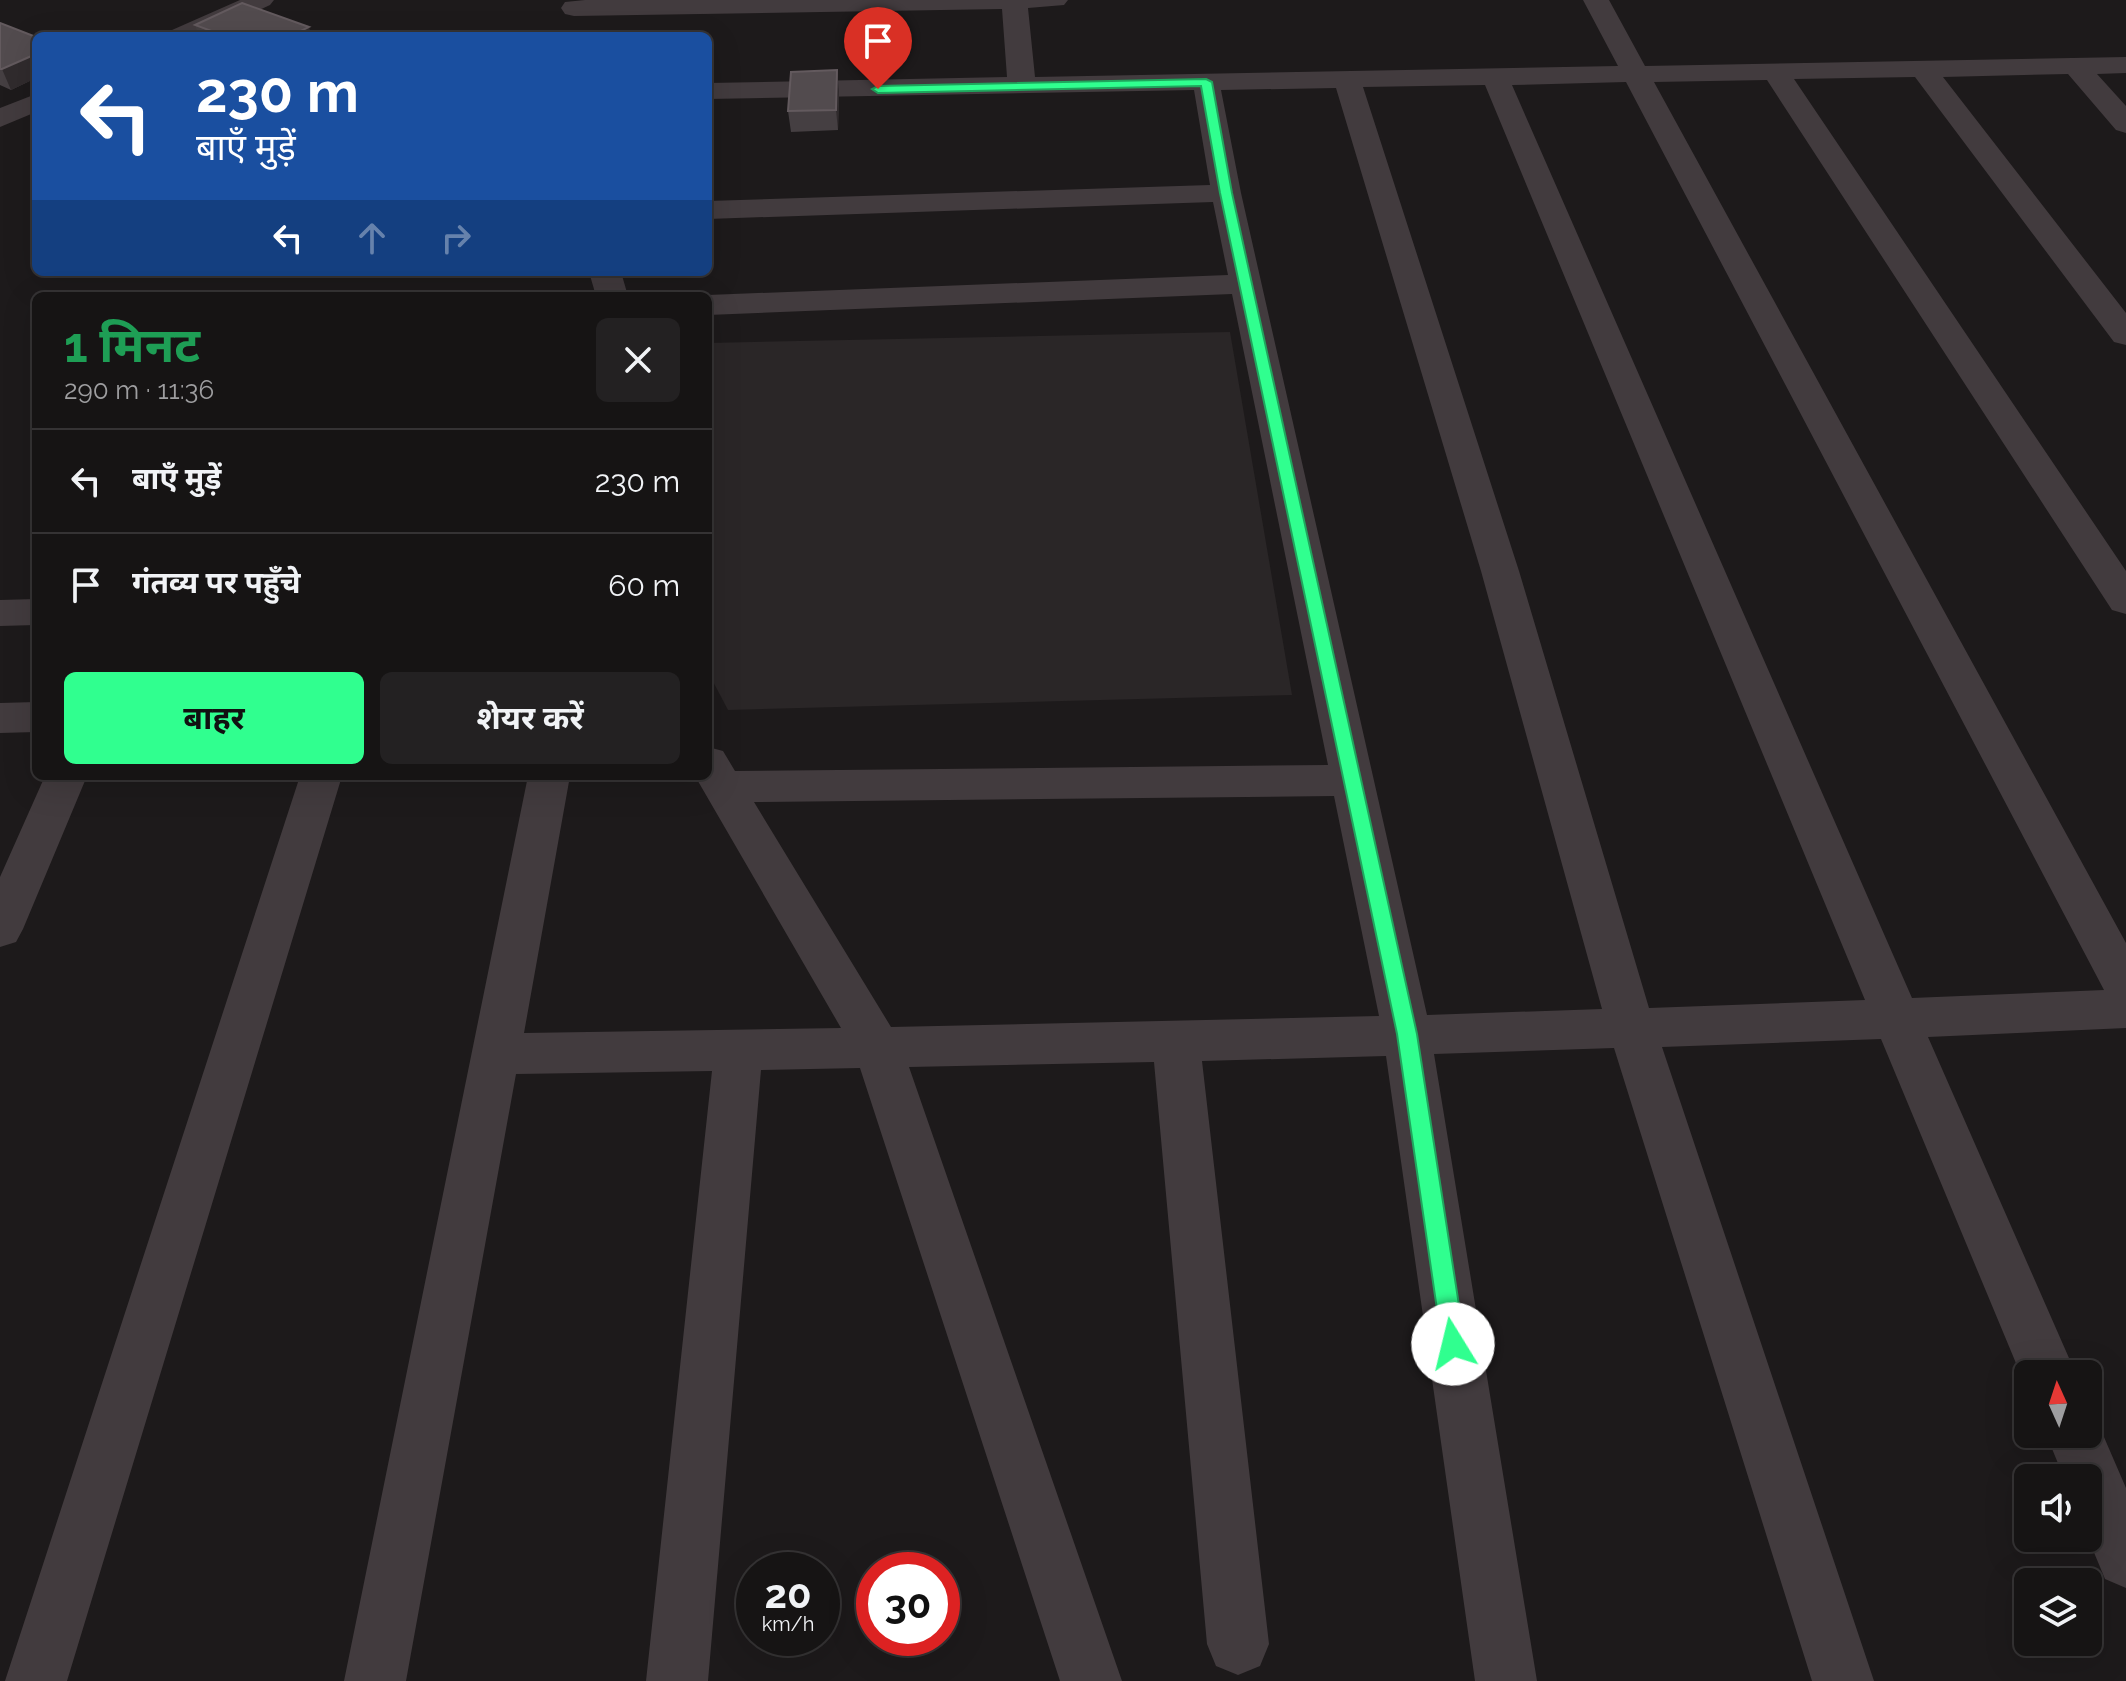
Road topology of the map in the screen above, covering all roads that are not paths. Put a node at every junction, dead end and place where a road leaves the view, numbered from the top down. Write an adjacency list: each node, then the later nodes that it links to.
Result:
1 (261, 0): 6 (street)
2 (1014, 0): 3 (street); 5 (street); 16 (street)
3 (1055, 0)
4 (1596, 0): 12 (street)
5 (573, 4): 7 (street)
6 (190, 32)
7 (572, 32)
8 (2126, 65): 9 (street)
9 (2076, 66): 10 (street); 20 (street)
10 (1922, 68): 11 (street); 25 (street)
11 (1775, 71): 12 (street); 26 (street)
12 (1636, 74): 13 (street); 38 (street)
13 (1495, 77): 14 (street); 40 (street)
14 (1347, 79): 15 (street); 41 (street)
15 (1206, 82): 16 (street); 21 (street)
16 (1022, 86): 17 (street)
17 (712, 91)
18 (32, 104): 19 (street)
19 (0, 118)
20 (2126, 124)
21 (1226, 193): 22 (street); 23 (street)
22 (712, 210)
23 (1246, 284): 24 (street); 35 (street)
24 (712, 305)
25 (2126, 335)
26 (2126, 601)
27 (32, 612): 28 (street)
28 (0, 613)
29 (32, 717): 30 (street)
30 (0, 718)
31 (715, 775): 35 (street); 44 (street)
32 (63, 780): 36 (street)
33 (320, 780): 51 (street)
34 (548, 780): 46 (street)
35 (1352, 780): 42 (street)
36 (17, 852): 37 (street)
37 (0, 929)
38 (2126, 987)
39 (2126, 1009): 40 (street)
40 (1895, 1019): 41 (street); 47 (street)
41 (1631, 1027): 42 (street); 56 (street)
42 (1407, 1034): 43 (street); 55 (street)
43 (1176, 1040): 44 (street); 50 (street)
44 (878, 1049): 45 (street); 54 (street)
45 (738, 1051): 46 (street); 53 (street)
46 (495, 1054): 52 (street)
47 (2042, 1360)
48 (2080, 1448): 49 (street)
49 (2126, 1558)
50 (1238, 1644)
51 (36, 1681)
52 (375, 1681)
53 (677, 1681)
54 (1091, 1681)
55 (1506, 1681)
56 (1843, 1681)

